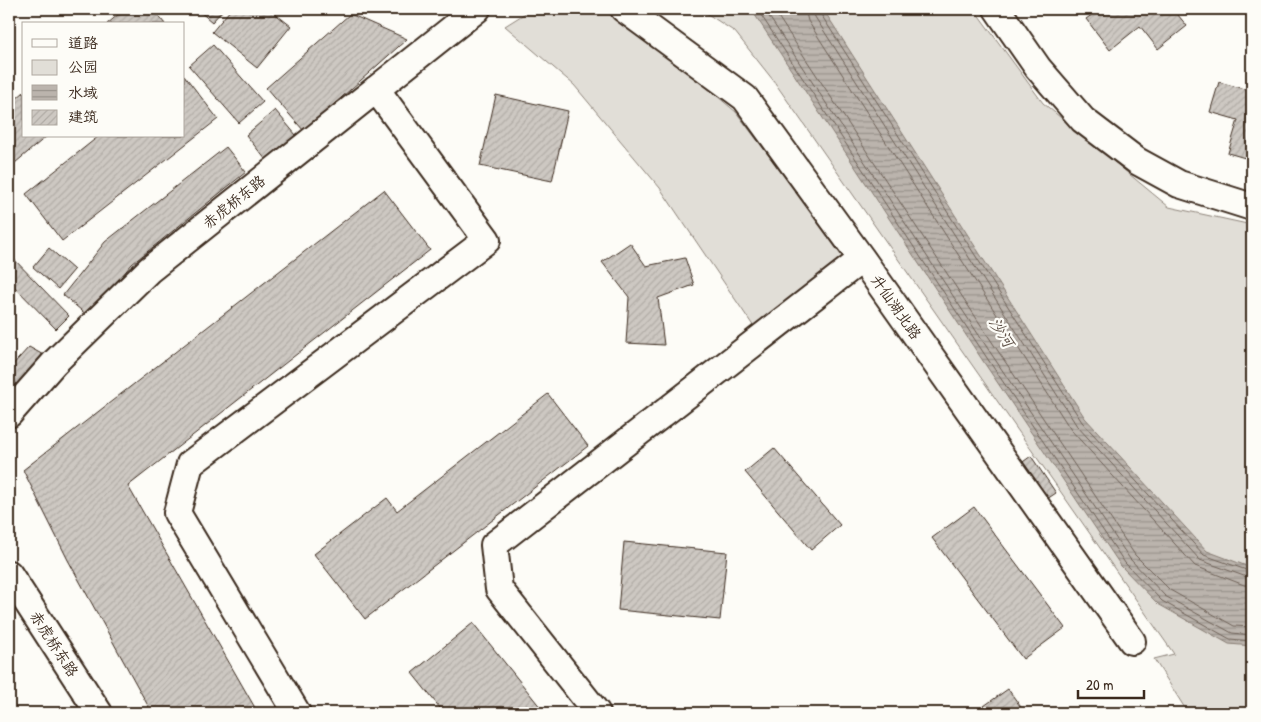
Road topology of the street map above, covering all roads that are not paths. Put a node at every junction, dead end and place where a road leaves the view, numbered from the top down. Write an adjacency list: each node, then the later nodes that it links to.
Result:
1 (477, 9): 4 (street, 赤虎桥东路)
2 (624, 9): 6 (street, 升仙湖北路)
3 (997, 9): 5 (street)
4 (376, 89): 7 (street, 赤虎桥东路); 11 (street)
5 (1252, 207)
6 (862, 259): 9 (street, 升仙湖北路); 12 (street)
7 (9, 414)
8 (9, 574): 10 (street, 赤虎桥东路)
9 (1132, 641)
10 (99, 713)
11 (297, 713)
12 (596, 713)

